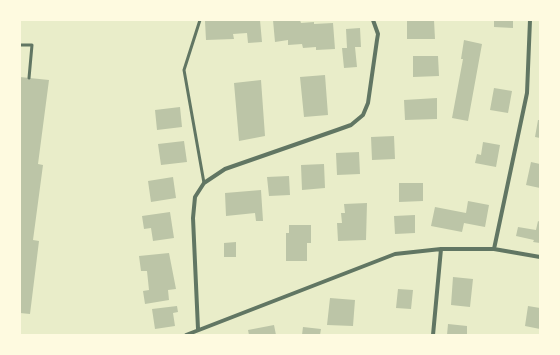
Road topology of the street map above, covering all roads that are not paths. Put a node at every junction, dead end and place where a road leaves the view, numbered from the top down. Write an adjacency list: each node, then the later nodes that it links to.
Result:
1 (200, 20): 6 (lane)
2 (373, 20): 6 (street)
3 (530, 20): 8 (street)
4 (20, 45): 5 (lane)
5 (29, 78)
6 (204, 183): 10 (street)
7 (441, 249): 8 (street); 10 (street); 12 (street)
8 (494, 249): 9 (street)
9 (540, 256)
10 (198, 329): 11 (street)
11 (186, 335)
12 (433, 335)

